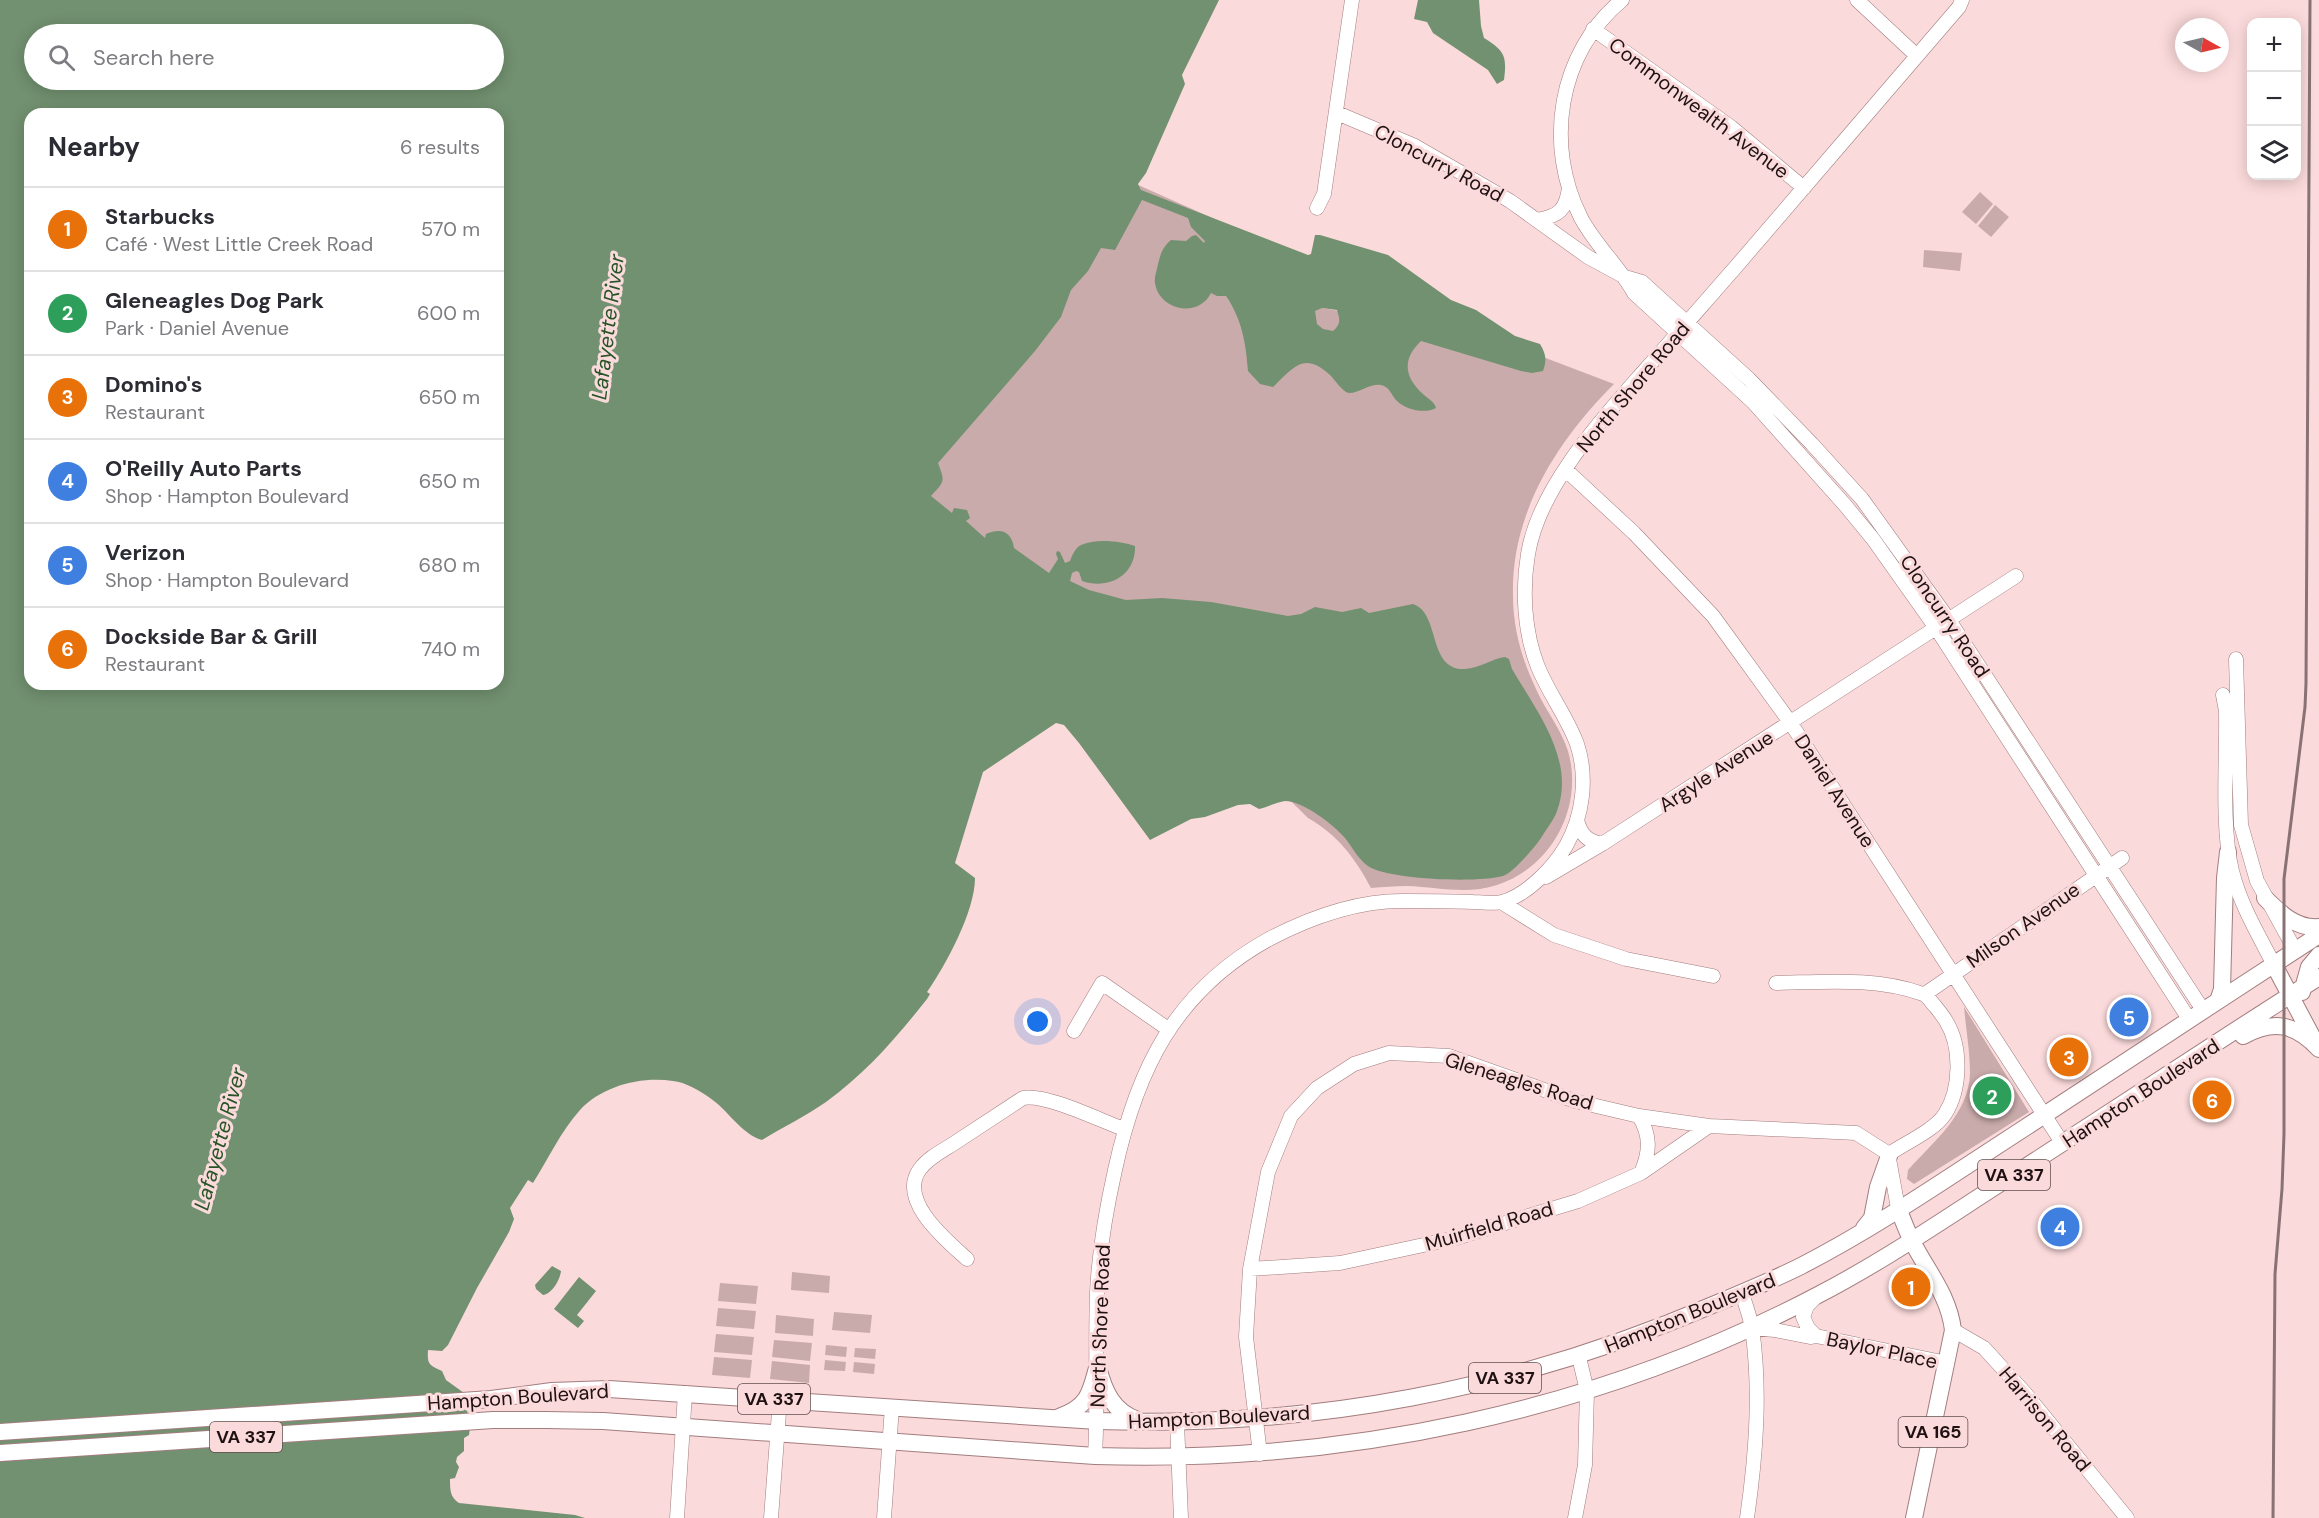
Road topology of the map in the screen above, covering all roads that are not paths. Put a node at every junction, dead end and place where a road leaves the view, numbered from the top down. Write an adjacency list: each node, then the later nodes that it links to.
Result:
1 (1352, 0): 7 (street)
2 (1622, 0): 5 (street)
3 (1857, 0): 6 (street)
4 (1962, 0): 6 (street, North Shore Road)
5 (1593, 29): 8 (street); 9 (street, Commonwealth Avenue)
6 (1917, 56): 9 (street, North Shore Road)
7 (1337, 113): 10 (street); 11 (street, Cloncurry Road)
8 (1569, 185): 11 (street); 12 (street)
9 (1804, 188): 13 (street, North Shore Road)
10 (1317, 208)
11 (1537, 220): 12 (street, Cloncurry Road)
12 (1625, 276): 13 (street, Cloncurry Road); 14 (street, Cloncurry Road)
13 (1688, 322): 14 (street, North Shore Road); 17 (street, Cloncurry Road)
14 (1678, 333): 15 (street, North Shore Road); 18 (street, Cloncurry Road)
15 (1566, 470): 21 (street, Daniel Avenue); 22 (street, North Shore Road)
16 (2016, 576): 17 (street, Argyle Avenue)
17 (1949, 620): 18 (street, Argyle Avenue); 25 (street, Cloncurry Road)
18 (1936, 628): 21 (street, Argyle Avenue); 26 (street, Cloncurry Road)
19 (2236, 659): 28 (street)
20 (2223, 695): 24 (street)
21 (1791, 722): 23 (street, Argyle Avenue); 35 (street, Daniel Avenue)
22 (1577, 820): 23 (street); 27 (street, North Shore Road)
23 (1602, 844): 27 (street, Argyle Avenue)
24 (2229, 852): 34 (street); 40 (main road)
25 (2116, 862): 26 (street, Milson Avenue); 40 (street, Cloncurry Road)
26 (2094, 876): 35 (street, Milson Avenue); 41 (street, Cloncurry Road)
27 (1534, 884): 29 (street, North Shore Road)
28 (2265, 898): 30 (main road); 32 (street)
29 (1501, 902): 36 (street); 42 (street, North Shore Road)
30 (2319, 927)
31 (2319, 935): 32 (main road, Hampton Boulevard / VA 337)
32 (2295, 950): 34 (main road, Hampton Boulevard / VA 337); 38 (main road)
33 (2319, 955): 38 (main road)
34 (2273, 963): 38 (main road); 40 (main road, Hampton Boulevard / VA 337)
35 (1954, 973): 39 (street, Milson Avenue); 46 (street, Daniel Avenue)
36 (1713, 976)
37 (1776, 983): 39 (street)
38 (2308, 984): 44 (main road); 45 (main road, Hampton Boulevard / VA 337)
39 (1925, 994): 51 (street)
40 (2210, 1006): 41 (main road, Hampton Boulevard / VA 337)
41 (2189, 1019): 46 (main road, Hampton Boulevard / VA 337)
42 (1168, 1029): 43 (street); 49 (street, North Shore Road)
43 (1074, 1031)
44 (2319, 1049): 45 (main road)
45 (2115, 1110): 50 (main road, Hampton Boulevard / VA 337)
46 (2044, 1115): 50 (street, Daniel Avenue); 53 (main road, Hampton Boulevard / VA 337)
47 (1639, 1116): 48 (street, Gleneagles Road); 52 (street); 57 (street, Gleneagles Road)
48 (1709, 1126): 51 (street, Gleneagles Road); 52 (street, Muirfield Road)
49 (1124, 1129): 56 (street); 65 (street, North Shore Road)
50 (2064, 1144): 55 (main road, Hampton Boulevard / VA 337)
51 (1889, 1155): 53 (street); 54 (main road)
52 (1641, 1173): 57 (street, Muirfield Road)
53 (1898, 1208): 54 (main road, Hampton Boulevard / VA 337); 55 (main road, VA 165)
54 (1862, 1231): 58 (main road, Hampton Boulevard / VA 337)
55 (1912, 1242): 59 (main road, Hampton Boulevard / VA 337); 61 (main road, VA 165)
56 (967, 1259)
57 (1250, 1269): 71 (street, Gleneagles Road)
58 (1742, 1293): 60 (street); 63 (main road, Hampton Boulevard / VA 337)
59 (1818, 1295): 60 (main road, Hampton Boulevard / VA 337); 62 (street, Baylor Place)
60 (1752, 1328): 62 (street, Baylor Place); 66 (main road, Hampton Boulevard / VA 337); 88 (street)
61 (1953, 1330): 64 (main road, VA 165); 90 (street, Harrison Road)
62 (1816, 1336): 64 (street, Baylor Place)
63 (1579, 1357): 66 (street); 71 (main road, Hampton Boulevard / VA 337)
64 (1947, 1364): 89 (main road, VA 165)
65 (1098, 1367): 70 (main road); 72 (street, North Shore Road); 73 (main road)
66 (1587, 1391): 80 (main road, Hampton Boulevard / VA 337); 87 (street)
67 (685, 1393): 68 (main road, Hampton Boulevard / VA 337); 75 (street); 76 (main road, Hampton Boulevard / VA 337)
68 (780, 1399): 69 (main road, Hampton Boulevard / VA 337); 77 (street)
69 (892, 1407): 70 (main road, Hampton Boulevard / VA 337); 78 (street)
70 (1056, 1418): 72 (main road, Hampton Boulevard / VA 337)
71 (1255, 1419): 74 (main road, Hampton Boulevard / VA 337); 80 (street, Gleneagles Road)
72 (1097, 1421): 73 (main road, Hampton Boulevard / VA 337); 81 (street, North Shore Road)
73 (1144, 1422): 74 (main road, Hampton Boulevard / VA 337)
74 (1177, 1423): 82 (street)
75 (682, 1427): 77 (main road, Hampton Boulevard / VA 337); 79 (main road, Hampton Boulevard / VA 337); 83 (street)
76 (0, 1432)
77 (777, 1434): 78 (main road, Hampton Boulevard / VA 337); 84 (street)
78 (890, 1442): 81 (main road, Hampton Boulevard / VA 337); 85 (street)
79 (0, 1453)
80 (1260, 1454): 82 (main road, Hampton Boulevard / VA 337)
81 (1095, 1456): 82 (main road, Hampton Boulevard / VA 337)
82 (1178, 1457): 86 (street)
83 (677, 1518)
84 (771, 1518)
85 (884, 1518)
86 (1181, 1518)
87 (1575, 1518)
88 (1747, 1518)
89 (1914, 1518)
90 (2127, 1518)

